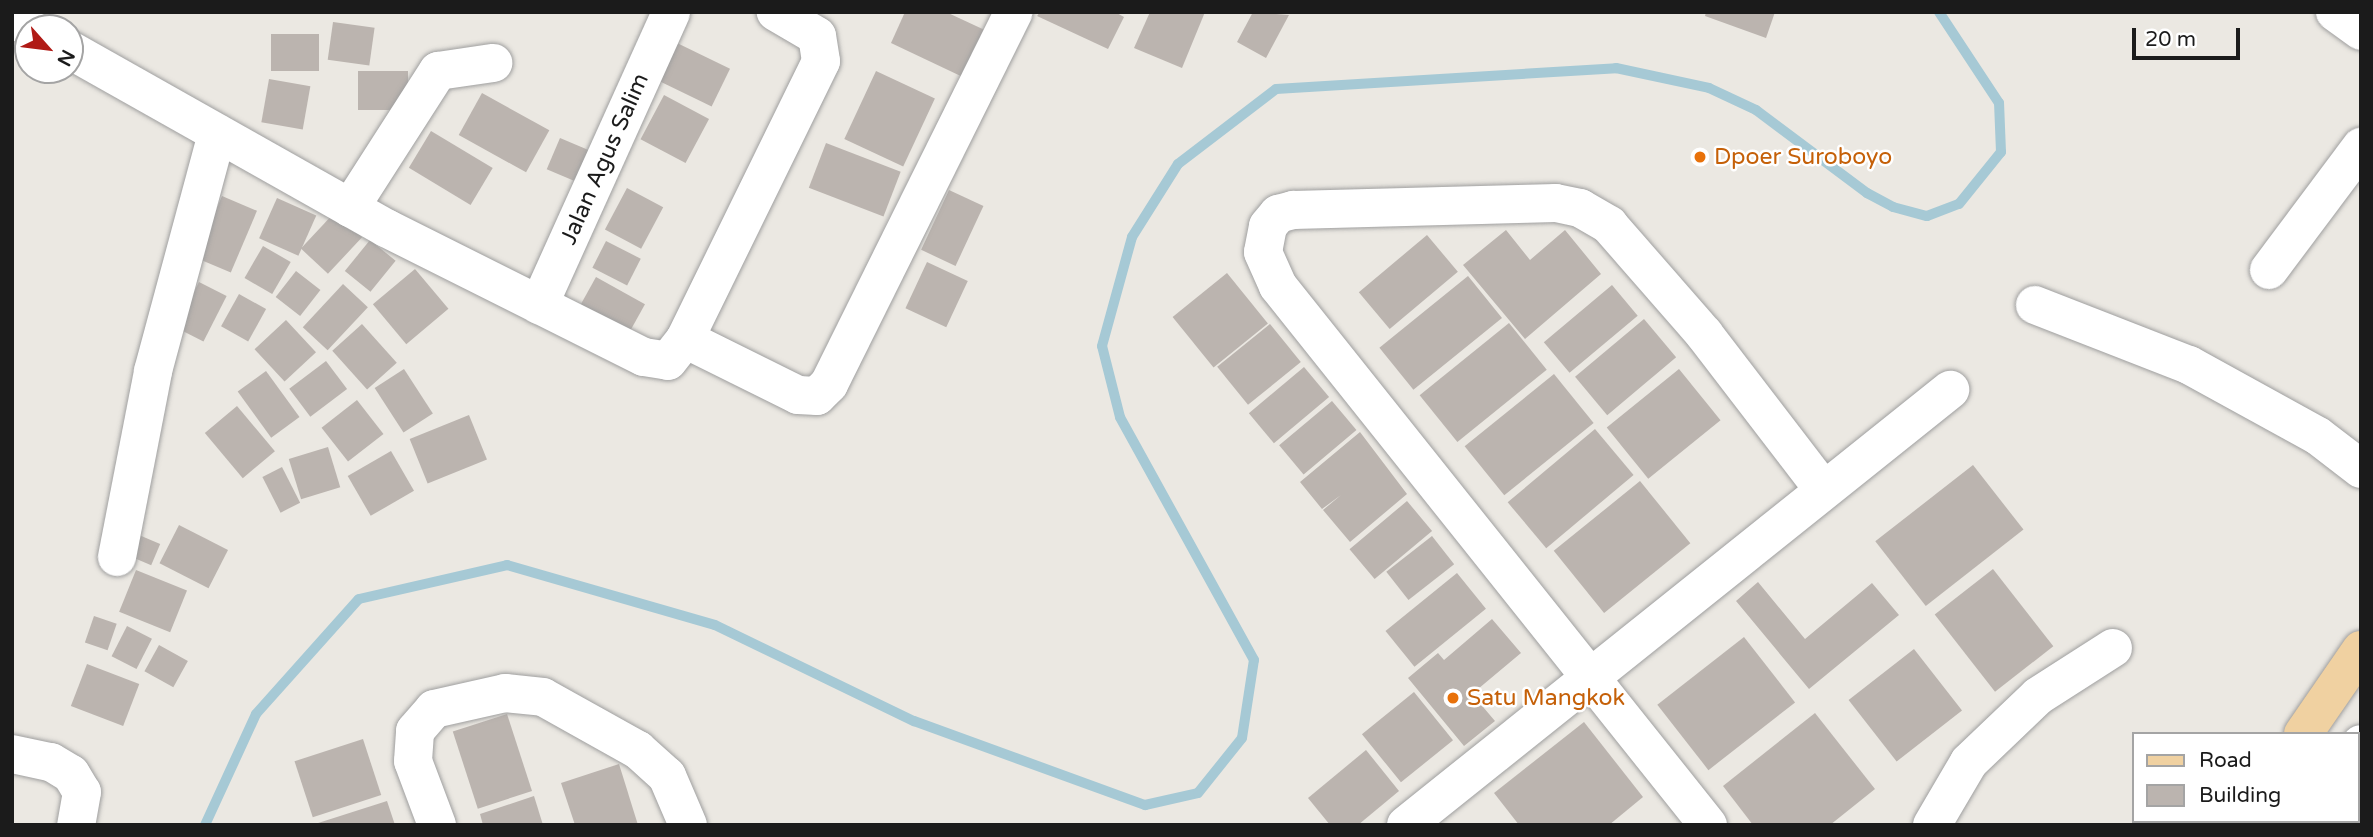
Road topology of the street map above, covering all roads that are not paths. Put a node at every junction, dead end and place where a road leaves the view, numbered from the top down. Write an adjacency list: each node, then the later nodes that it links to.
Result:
1 (671, 12): 13 (street, Jalan Agus Salim)
2 (776, 12): 14 (street)
3 (1014, 12): 14 (street)
4 (2335, 12): 5 (street)
5 (2361, 31)
6 (84, 58): 8 (street)
7 (493, 64): 10 (street)
8 (217, 133): 10 (street); 18 (street)
9 (2361, 147): 11 (street)
10 (350, 208): 13 (street)
11 (2269, 270)
12 (2035, 304): 16 (street)
13 (539, 305): 14 (street)
14 (685, 339)
15 (1950, 390): 17 (street)
16 (2361, 469)
17 (1822, 488): 21 (street); 21 (street)
18 (117, 556)
19 (2113, 648): 29 (street)
20 (2361, 650): 22 (main road)
21 (1593, 676): 27 (street); 28 (street)
22 (2303, 732)
23 (12, 754): 24 (street)
24 (76, 825)
25 (437, 825): 26 (street)
26 (688, 825)
27 (1406, 825)
28 (1708, 825)
29 (1932, 825)

